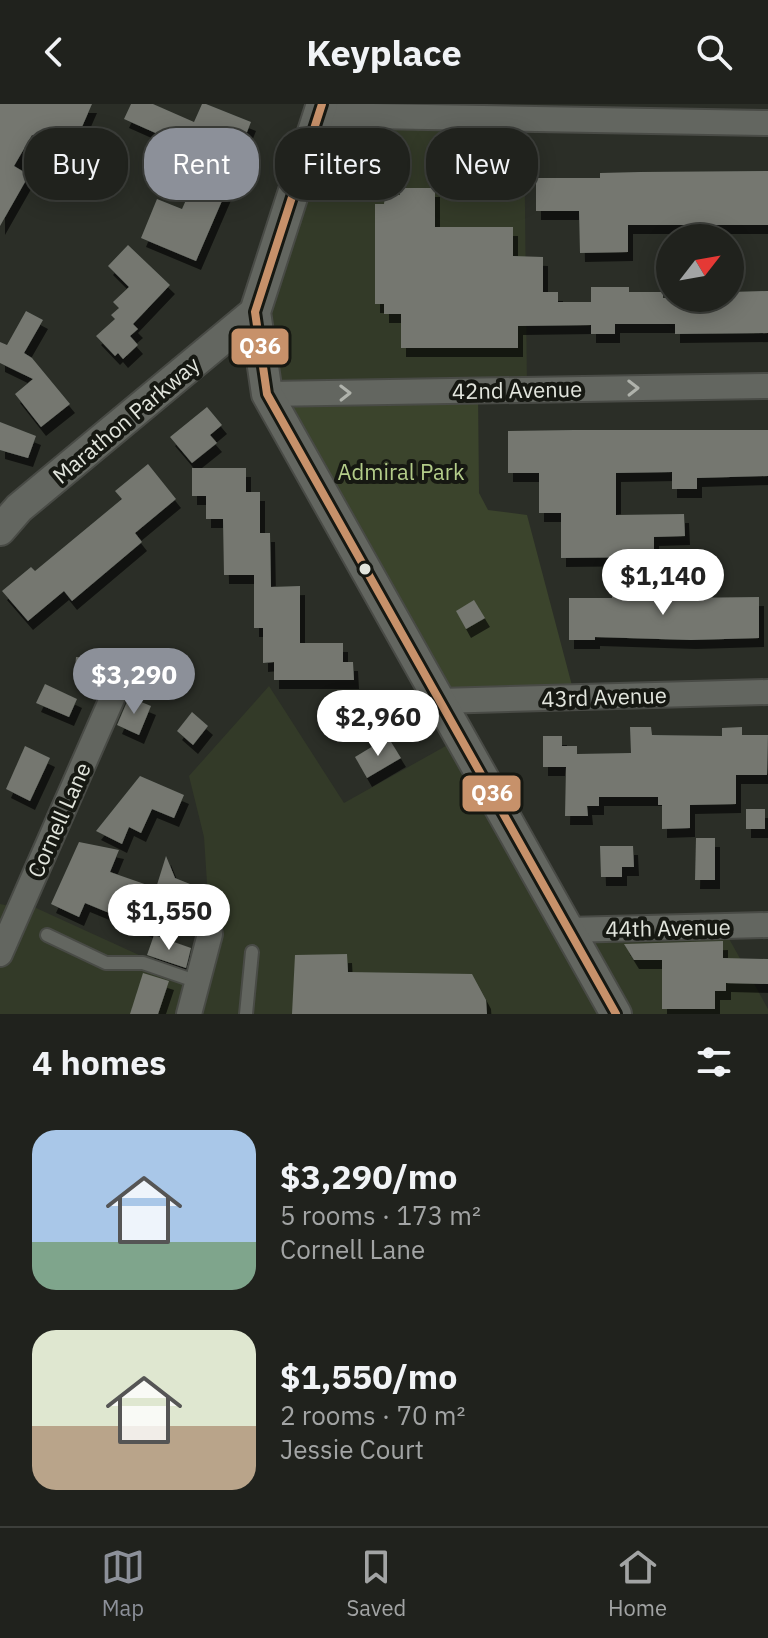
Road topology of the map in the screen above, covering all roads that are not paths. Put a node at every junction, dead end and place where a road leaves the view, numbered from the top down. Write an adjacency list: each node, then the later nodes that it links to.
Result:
1 (320, 109): 2 (street); 3 (street)
2 (768, 123)
3 (255, 312): 5 (street); 6 (street, Marathon Parkway)
4 (768, 386): 5 (street, 42nd Avenue, one-way to 4)
5 (267, 394): 9 (street)
6 (0, 530)
7 (118, 685): 15 (street, Cornell Lane)
8 (768, 692): 9 (street, 43rd Avenue)
9 (439, 701): 11 (street)
10 (768, 925): 11 (street, 44th Avenue)
11 (567, 930): 19 (street)
12 (210, 934): 16 (street)
13 (47, 935): 16 (lane)
14 (252, 952): 18 (lane)
15 (0, 954)
16 (198, 982): 17 (street)
17 (189, 1014)
18 (246, 1014)
19 (616, 1014)

